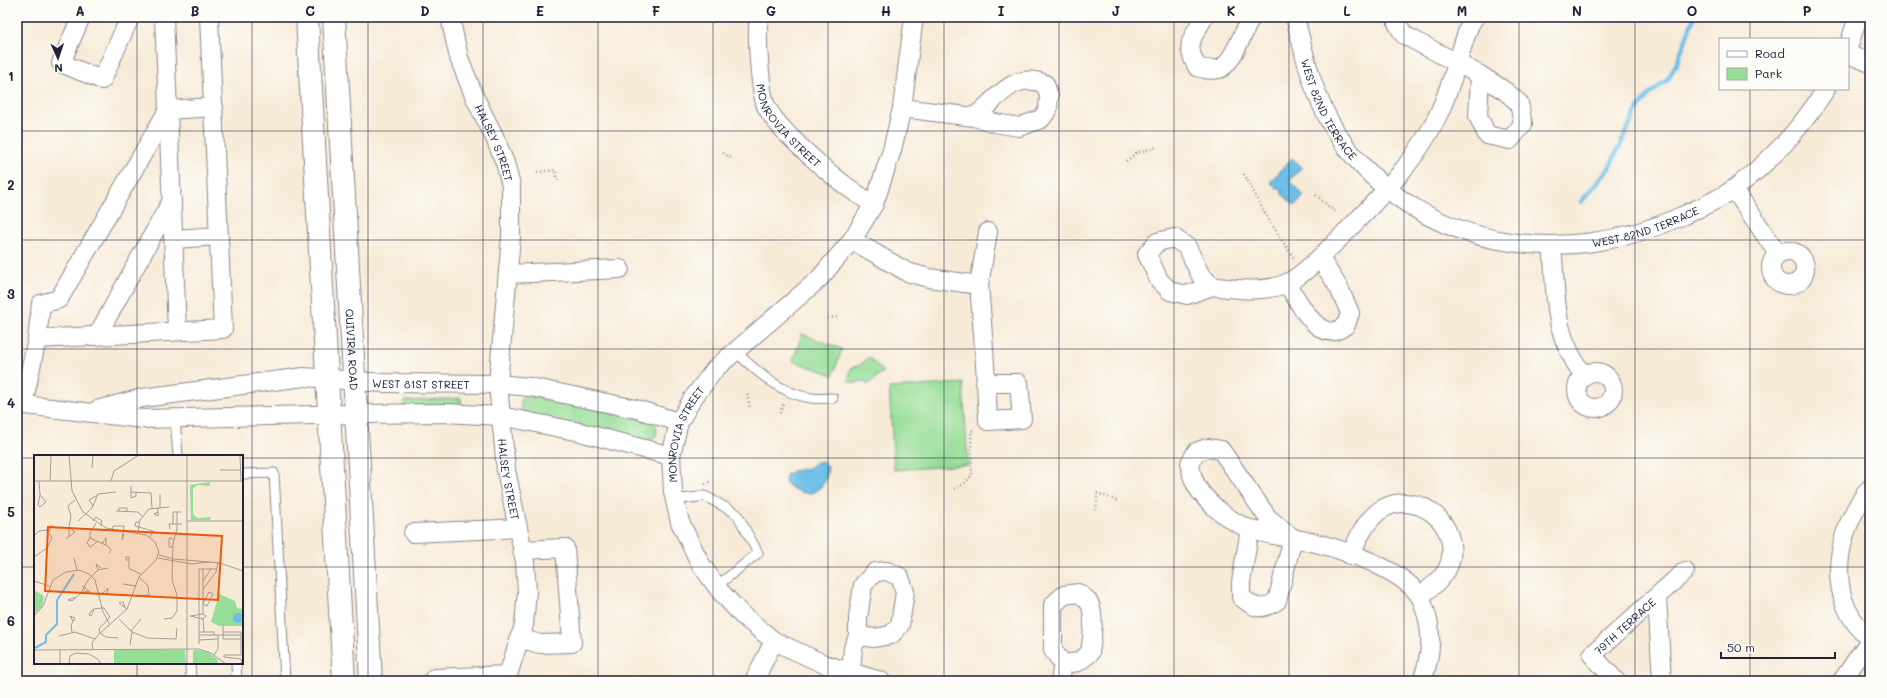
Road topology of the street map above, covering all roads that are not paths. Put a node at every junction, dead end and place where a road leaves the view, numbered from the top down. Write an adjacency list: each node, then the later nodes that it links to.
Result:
1 (81, 17): 2 (street)
2 (130, 17)
3 (164, 17): 24 (street)
4 (209, 17): 22 (street)
5 (307, 17): 47 (main road)
6 (334, 17): 48 (main road, QUIVIRA ROAD)
7 (450, 17): 38 (street, HALSEY STREET)
8 (759, 17): 29 (street, MONROVIA STREET)
9 (914, 17): 23 (street, MONROVIA STREET)
10 (1204, 17): 11 (street)
11 (1251, 17)
12 (1295, 17): 26 (street, WEST 82ND TERRACE)
13 (1397, 17): 18 (street)
14 (1858, 17): 16 (street)
15 (1467, 20): 18 (street)
16 (1849, 45)
17 (1849, 54): 19 (street)
18 (1456, 63): 20 (street); 26 (street)
19 (1870, 63)
20 (1480, 75)
21 (1825, 90): 27 (street, WEST 82ND TERRACE)
22 (214, 108): 24 (street); 31 (street)
23 (902, 108): 25 (street); 29 (street, MONROVIA STREET)
24 (168, 110): 28 (street); 44 (street)
25 (974, 117)
26 (1386, 188): 34 (street, WEST 82ND TERRACE); 36 (street)
27 (1734, 189): 34 (street, WEST 82ND TERRACE); 35 (street)
28 (172, 200): 32 (street); 43 (street)
29 (874, 204): 33 (street, MONROVIA STREET)
30 (988, 232): 40 (street)
31 (219, 236): 32 (street); 42 (street)
32 (174, 239): 42 (street)
33 (852, 240): 40 (street); 45 (street, MONROVIA STREET)
34 (1552, 245): 46 (street)
35 (1778, 254)
36 (1320, 258): 39 (street); 39 (street)
37 (620, 269): 38 (street)
38 (508, 274): 50 (street, HALSEY STREET)
39 (1287, 283): 41 (street)
40 (979, 285): 49 (street)
41 (1212, 286)
42 (177, 331): 43 (street)
43 (98, 336): 44 (street)
44 (37, 339): 52 (street)
45 (735, 351): 51 (lane); 58 (street, MONROVIA STREET)
46 (1584, 376)
47 (326, 380): 48 (street, WEST 81ST STREET); 53 (street, WEST 81ST STREET); 54 (main road)
48 (355, 380): 50 (street, WEST 81ST STREET); 55 (main road, QUIVIRA ROAD)
49 (985, 382): 49 (street)
50 (498, 384): 56 (street, HALSEY STREET); 58 (street, WEST 81ST STREET)
51 (833, 398)
52 (20, 404): 53 (street, WEST 81ST STREET)
53 (90, 412): 57 (street, WEST 81ST STREET)
54 (328, 414): 55 (street, WEST 81ST STREET); 57 (street, WEST 81ST STREET); 87 (main road)
55 (356, 414): 56 (street, WEST 81ST STREET); 88 (main road, QUIVIRA ROAD)
56 (501, 416): 60 (street, WEST 81ST STREET); 64 (street, HALSEY STREET)
57 (175, 418): 59 (lane)
58 (679, 422): 60 (street, MONROVIA STREET)
59 (178, 455)
60 (671, 456): 63 (street, MONROVIA STREET)
61 (243, 474): 86 (lane)
62 (1870, 488): 76 (street)
63 (675, 500): 71 (street, MONROVIA STREET); 71 (lane)
64 (518, 528): 66 (street); 68 (street, HALSEY STREET)
65 (1250, 529): 67 (street); 67 (street); 67 (street)
66 (413, 533)
67 (1292, 538): 69 (street)
68 (522, 550): 75 (street, HALSEY STREET); 75 (street)
69 (1350, 555): 72 (street); 72 (street)
70 (1685, 571): 73 (street)
71 (717, 586): 77 (street, MONROVIA STREET)
72 (1420, 596): 92 (street)
73 (1657, 597): 93 (street, 79TH TERRACE); 94 (street, 79TH TERRACE)
74 (858, 636): 81 (street)
75 (520, 638): 83 (street, HALSEY STREET)
76 (1870, 639): 95 (street)
77 (774, 641): 81 (street, MONROVIA STREET); 89 (street)
78 (190, 664): 84 (lane)
79 (236, 664): 85 (lane)
80 (1063, 664): 91 (street)
81 (851, 672): 90 (street, MONROVIA STREET)
82 (434, 678): 83 (street)
83 (507, 678)
84 (191, 681)
85 (238, 681)
86 (285, 681)
87 (344, 681)
88 (371, 681)
89 (754, 681)
90 (881, 681)
91 (1060, 681)
92 (1422, 681)
93 (1616, 681)
94 (1662, 681)
95 (1842, 681)

